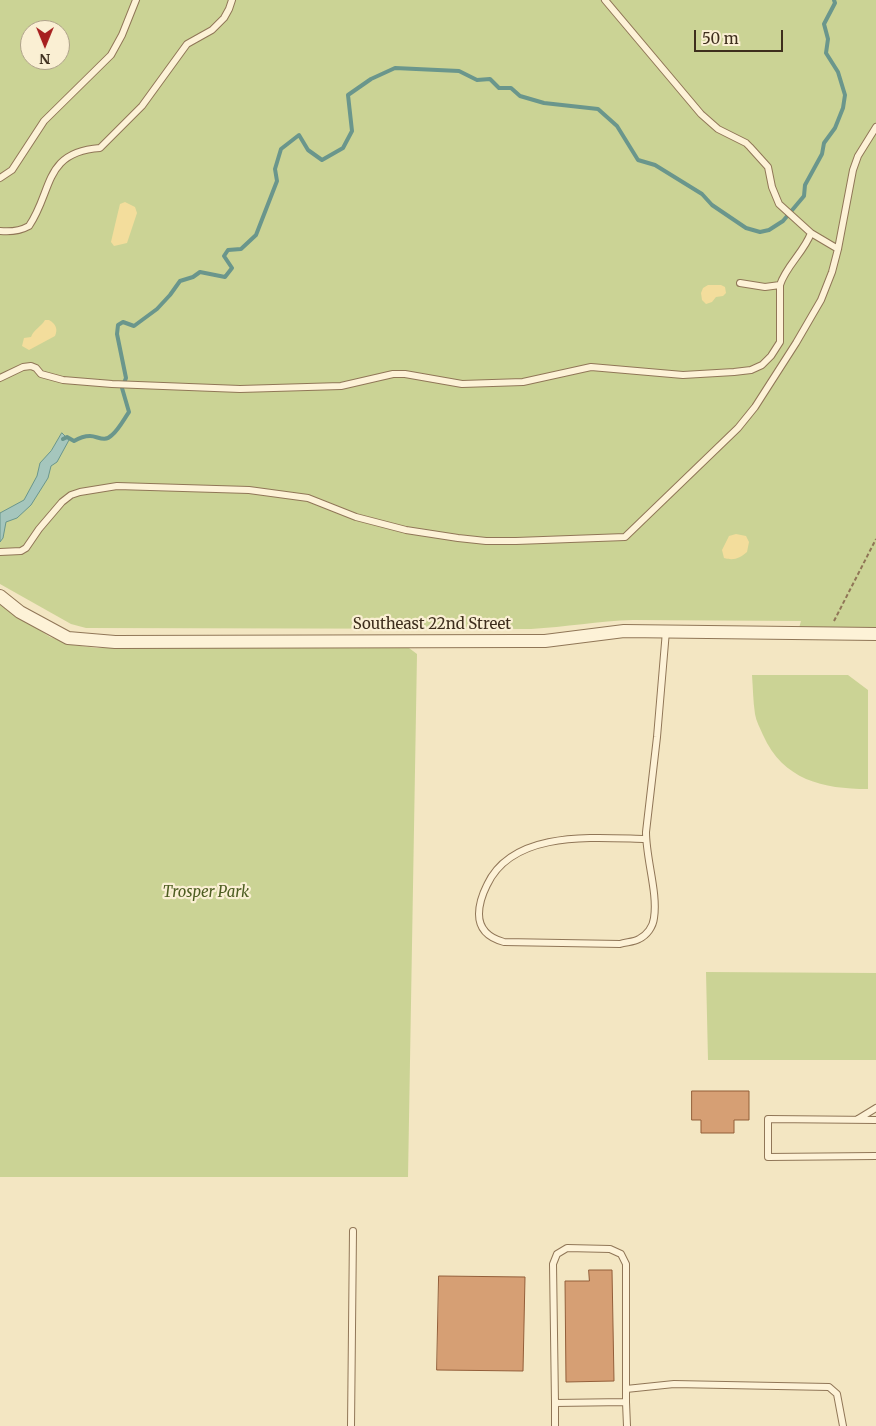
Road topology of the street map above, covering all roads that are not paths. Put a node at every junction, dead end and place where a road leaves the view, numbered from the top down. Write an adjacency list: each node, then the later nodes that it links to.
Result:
1 (136, 0): 5 (lane)
2 (232, 0): 6 (lane)
3 (606, 0): 7 (lane)
4 (876, 127): 8 (lane)
5 (0, 178)
6 (0, 231)
7 (811, 233): 8 (lane); 10 (lane)
8 (838, 249): 12 (lane)
9 (740, 283): 10 (lane)
10 (780, 285): 11 (lane)
11 (0, 378)
12 (0, 552)
13 (0, 596): 14 (street, Southeast 22nd Street)
14 (666, 631): 15 (street, Southeast 22nd Street); 16 (lane)
15 (876, 634)
16 (646, 839): 16 (lane)
17 (876, 1108): 18 (lane)
18 (858, 1120): 19 (lane); 20 (lane)
19 (876, 1120)
20 (876, 1156)
21 (353, 1231): 25 (lane)
22 (626, 1389): 23 (lane); 24 (lane); 28 (lane)
23 (554, 1402): 24 (lane); 26 (lane)
24 (626, 1402): 27 (lane)
25 (351, 1426)
26 (555, 1426)
27 (627, 1426)
28 (843, 1426)

